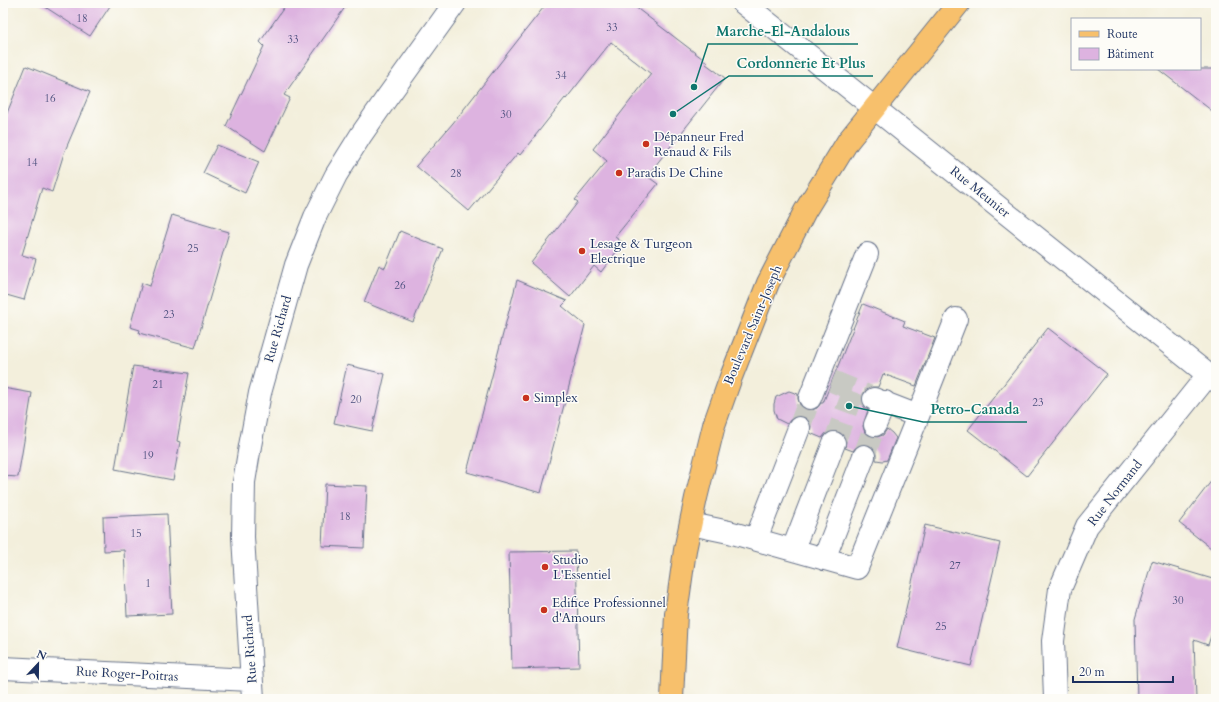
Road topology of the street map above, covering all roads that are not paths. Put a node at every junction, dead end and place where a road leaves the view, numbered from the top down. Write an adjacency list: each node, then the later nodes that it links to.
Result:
1 (455, 3): 19 (street, Rue Richard)
2 (743, 3): 4 (street, Rue Meunier)
3 (960, 3): 4 (main road, Boulevard Saint-Joseph)
4 (875, 108): 7 (street, Rue Meunier); 14 (main road, Boulevard Saint-Joseph)
5 (867, 254): 8 (street)
6 (956, 319): 9 (street)
7 (1212, 378): 21 (street, Rue Normand)
8 (810, 398)
9 (918, 416): 10 (street); 17 (street)
10 (875, 425)
11 (799, 428): 15 (street)
12 (834, 443): 16 (street)
13 (864, 456): 17 (street)
14 (691, 524): 15 (street); 20 (main road, Boulevard Saint-Joseph)
15 (756, 539): 16 (street)
16 (793, 549): 17 (street)
17 (824, 559)
18 (3, 668): 19 (street, Rue Roger-Poitras)
19 (252, 689)
20 (672, 699)
21 (1054, 699)

